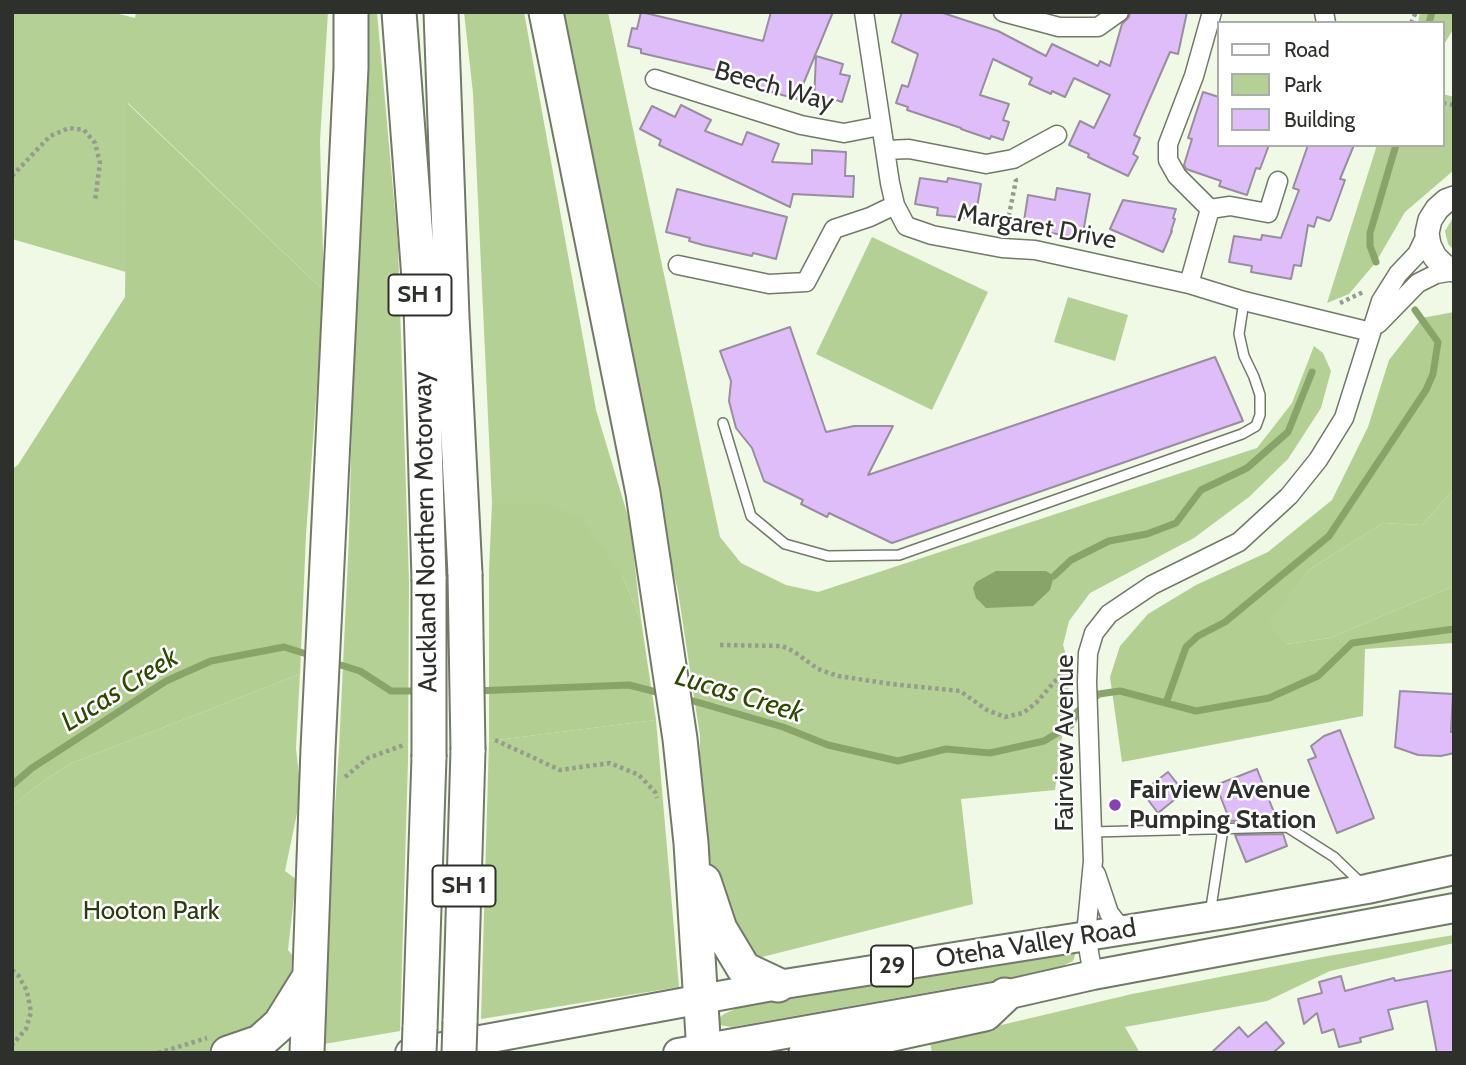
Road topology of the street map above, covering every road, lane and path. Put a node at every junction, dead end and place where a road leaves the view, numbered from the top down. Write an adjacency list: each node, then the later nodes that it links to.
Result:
1 (351, 12): 42 (highway)
2 (399, 12): 48 (highway, Auckland Northern Motorway / SH 1, bridge)
3 (441, 12): 46 (highway, Auckland Northern Motorway / SH 1, bridge)
4 (546, 12): 32 (highway)
5 (864, 12): 10 (street)
6 (1003, 12): 7 (street)
7 (1119, 12)
8 (1212, 12): 19 (street)
9 (655, 79): 10 (street, Beech Way)
10 (880, 126): 12 (street)
11 (1057, 135): 13 (street)
12 (886, 150): 13 (street); 18 (street)
13 (1003, 161): 21 (path)
14 (12, 176): 17 (path)
15 (1278, 181): 19 (street)
16 (1454, 198): 20 (street)
17 (95, 201)
18 (895, 205): 21 (street, Margaret Drive); 22 (street)
19 (1210, 209): 24 (street)
20 (1427, 233): 23 (street); 26 (street, Fairview Avenue)
21 (1002, 248): 24 (street, Margaret Drive)
22 (678, 265)
23 (1454, 271): 26 (street, Fairview Avenue)
24 (1189, 284): 25 (street, Margaret Drive)
25 (1244, 302): 26 (street, Margaret Drive); 27 (lane)
26 (1371, 332): 31 (street, Fairview Avenue)
27 (723, 423)
28 (720, 645): 29 (path)
29 (1070, 659)
30 (1223, 829): 31 (lane); 35 (lane); 37 (lane)
31 (1092, 832): 33 (street, Fairview Avenue)
32 (691, 843): 43 (highway); 45 (highway)
33 (1093, 860): 38 (street, Fairview Avenue); 39 (street, Fairview Avenue)
34 (1454, 870): 35 (main road, Oteha Valley Road / 29)
35 (1367, 889): 37 (main road, Oteha Valley Road / 29)
36 (1454, 908): 41 (main road, Oteha Valley Road / 29)
37 (1210, 915): 38 (main road, Oteha Valley Road / 29)
38 (1123, 930): 39 (main road, Oteha Valley Road / 29)
39 (1086, 935): 41 (street, Fairview Avenue); 43 (main road, Oteha Valley Road / 29)
40 (12, 970): 47 (path)
41 (1093, 975): 44 (main road, Oteha Valley Road / 29)
42 (308, 979): 50 (highway); 51 (highway)
43 (778, 985): 45 (main road, Oteha Valley Road / 29)
44 (1005, 995): 49 (main road, Oteha Valley Road / 29); 52 (highway)
45 (699, 1001): 48 (main road, Oteha Valley Road / 29); 49 (highway)
46 (460, 1037)
47 (12, 1045)
48 (416, 1045)
49 (695, 1051)
50 (228, 1053)
51 (307, 1053)
52 (806, 1053)

